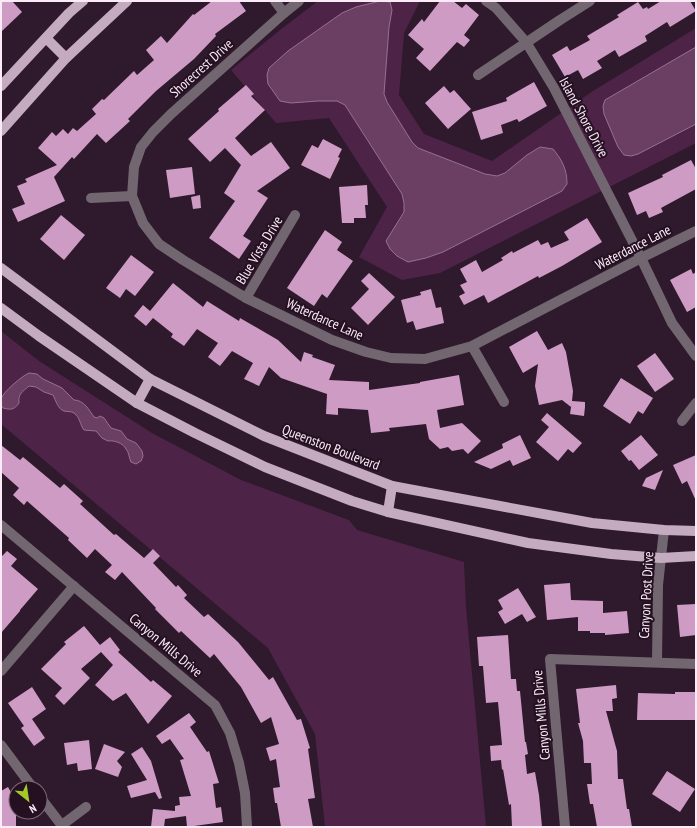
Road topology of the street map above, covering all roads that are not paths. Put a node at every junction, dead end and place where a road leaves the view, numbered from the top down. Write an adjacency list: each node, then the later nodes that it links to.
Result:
1 (83, 1): 8 (main road)
2 (127, 1): 10 (main road)
3 (275, 1): 7 (street)
4 (299, 1): 7 (street, Shorecrest Drive)
5 (486, 1): 9 (street, Island Shore Drive)
6 (590, 1): 9 (street)
7 (284, 13): 14 (street, Shorecrest Drive)
8 (46, 38): 10 (main road); 12 (main road)
9 (526, 42): 11 (street); 19 (street, Island Shore Drive)
10 (66, 58): 13 (main road)
11 (478, 75)
12 (1, 86)
13 (1, 132)
14 (134, 167): 15 (street, Waterdance Lane)
15 (132, 196): 16 (street); 21 (street, Waterdance Lane)
16 (91, 198)
17 (295, 216): 21 (street, Blue Vista Drive)
18 (696, 231): 19 (street, Waterdance Lane)
19 (641, 258): 23 (street, Waterdance Lane); 24 (street, Island Shore Drive)
20 (1, 268): 25 (main road, Queenston Boulevard)
21 (246, 298): 23 (street, Waterdance Lane)
22 (1, 308): 27 (main road)
23 (472, 346): 26 (street)
24 (696, 356)
25 (150, 379): 27 (main road); 30 (main road, Queenston Boulevard)
26 (504, 402)
27 (137, 403): 31 (main road)
28 (696, 403): 29 (street)
29 (682, 421)
30 (392, 486): 31 (main road); 33 (main road, Queenston Boulevard)
31 (388, 512): 36 (main road)
32 (1, 525): 37 (street, Canyon Mills Drive)
33 (664, 530): 34 (main road, Queenston Boulevard); 36 (street, Canyon Post Drive)
34 (696, 531)
35 (696, 556): 36 (main road)
36 (661, 558): 38 (street, Canyon Post Drive)
37 (74, 586): 40 (street); 46 (street, Canyon Mills Drive)
38 (657, 662): 39 (street); 47 (street, Canyon Mills Drive)
39 (696, 664)
40 (1, 671)
41 (1, 746): 42 (street)
42 (28, 780)
43 (86, 807): 45 (street)
44 (48, 808): 45 (street)
45 (62, 826)
46 (246, 827)
47 (565, 827)

